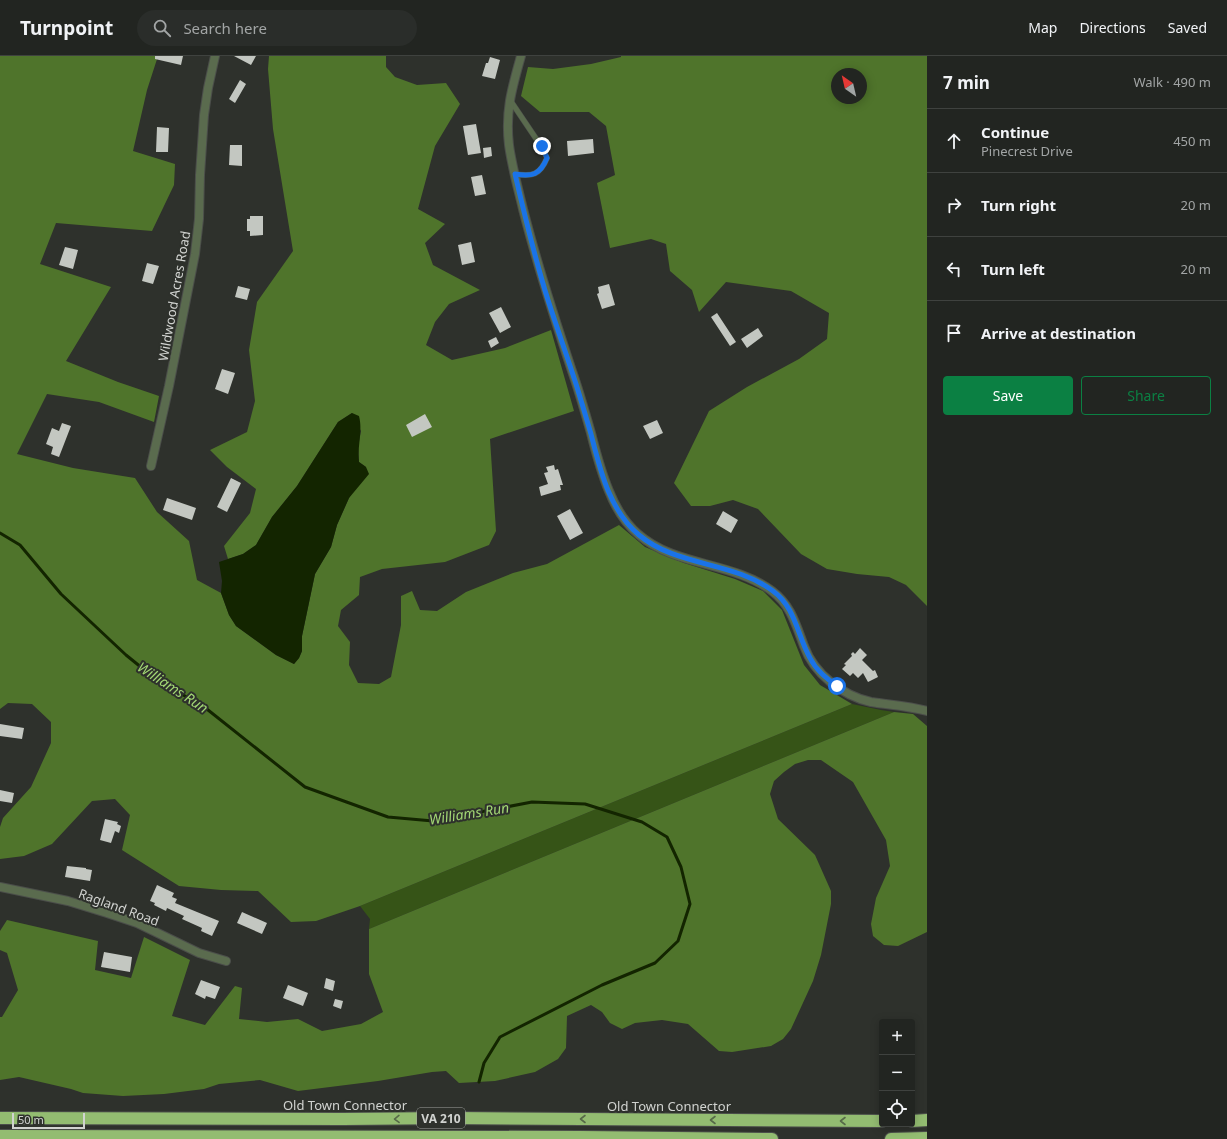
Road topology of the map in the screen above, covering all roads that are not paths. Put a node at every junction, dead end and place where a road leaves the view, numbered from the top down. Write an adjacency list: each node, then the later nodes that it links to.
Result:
1 (215, 56): 5 (street, Wildwood Acres Road)
2 (521, 56): 3 (street)
3 (510, 99): 4 (street); 4 (lane)
4 (515, 174): 6 (street)
5 (151, 466)
6 (927, 711)
7 (0, 887): 8 (street, Ragland Road)
8 (226, 961)
9 (0, 1118): 11 (highway, Old Town Connector / VA 210, one-way to 9)
10 (927, 1120): 12 (highway)
11 (879, 1121)
12 (915, 1121)
13 (0, 1136): 15 (highway, VA 210)
14 (927, 1138): 16 (highway)
15 (772, 1139)
16 (891, 1139)

